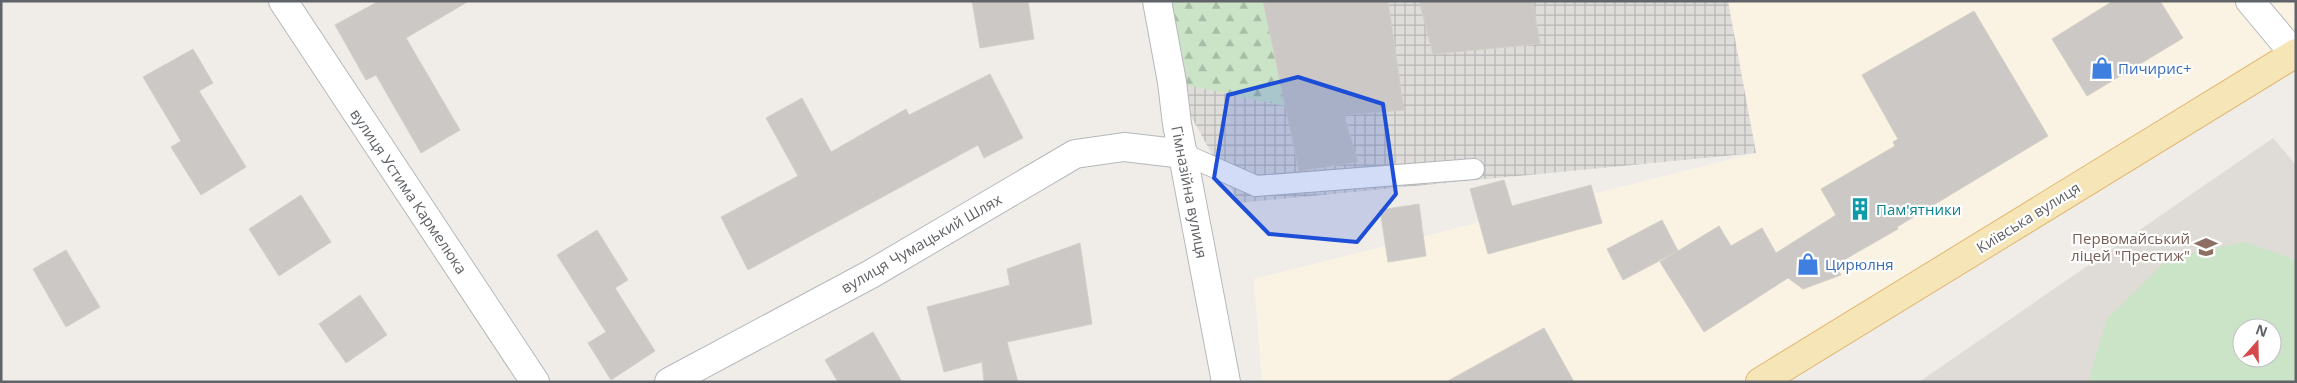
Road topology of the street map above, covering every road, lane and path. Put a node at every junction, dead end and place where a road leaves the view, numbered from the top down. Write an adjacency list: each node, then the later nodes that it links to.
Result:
1 (283, 1): 7 (street, вулиця Устима Кармелюка)
2 (1157, 1): 5 (street, Гімназійна вулиця)
3 (2250, 1): 4 (street)
4 (2295, 54): 10 (main road, Київська вулиця)
5 (1184, 154): 6 (lane); 8 (street, вулиця Чумацький Шлях); 9 (street, Гімназійна вулиця)
6 (1474, 169)
7 (536, 382)
8 (669, 382)
9 (1226, 382)
10 (1760, 382)

